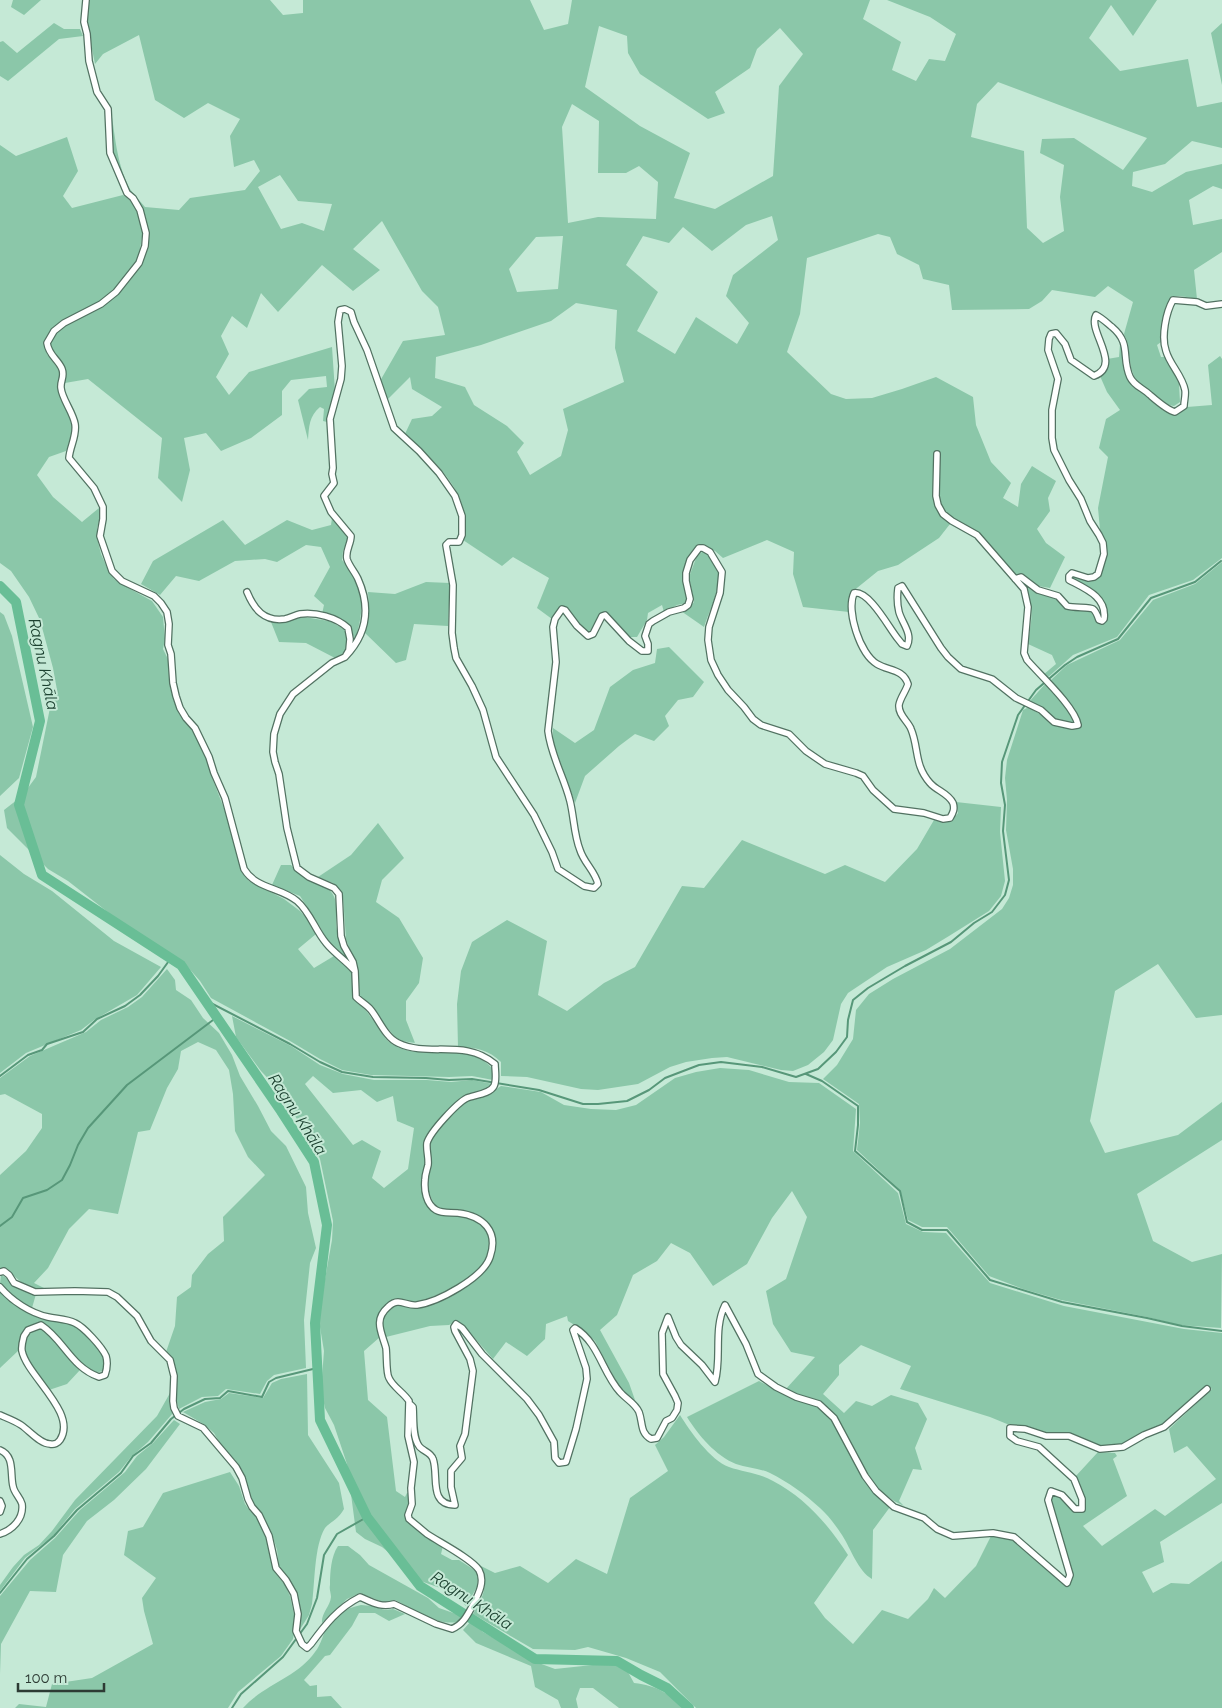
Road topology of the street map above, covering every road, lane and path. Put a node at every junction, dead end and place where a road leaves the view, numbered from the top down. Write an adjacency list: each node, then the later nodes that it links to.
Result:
1 (86, 0): 7 (street)
2 (1222, 304): 4 (street)
3 (937, 454): 4 (street)
4 (1015, 579): 6 (street)
5 (247, 592): 6 (street)
6 (345, 657): 7 (street)
7 (355, 972): 11 (street)
8 (0, 1272): 11 (street)
9 (0, 1287): 12 (street)
10 (1207, 1389): 11 (street)
11 (409, 1401)
12 (0, 1415)
13 (0, 1450): 16 (street)
14 (0, 1501): 15 (street)
15 (0, 1512)
16 (0, 1534)

